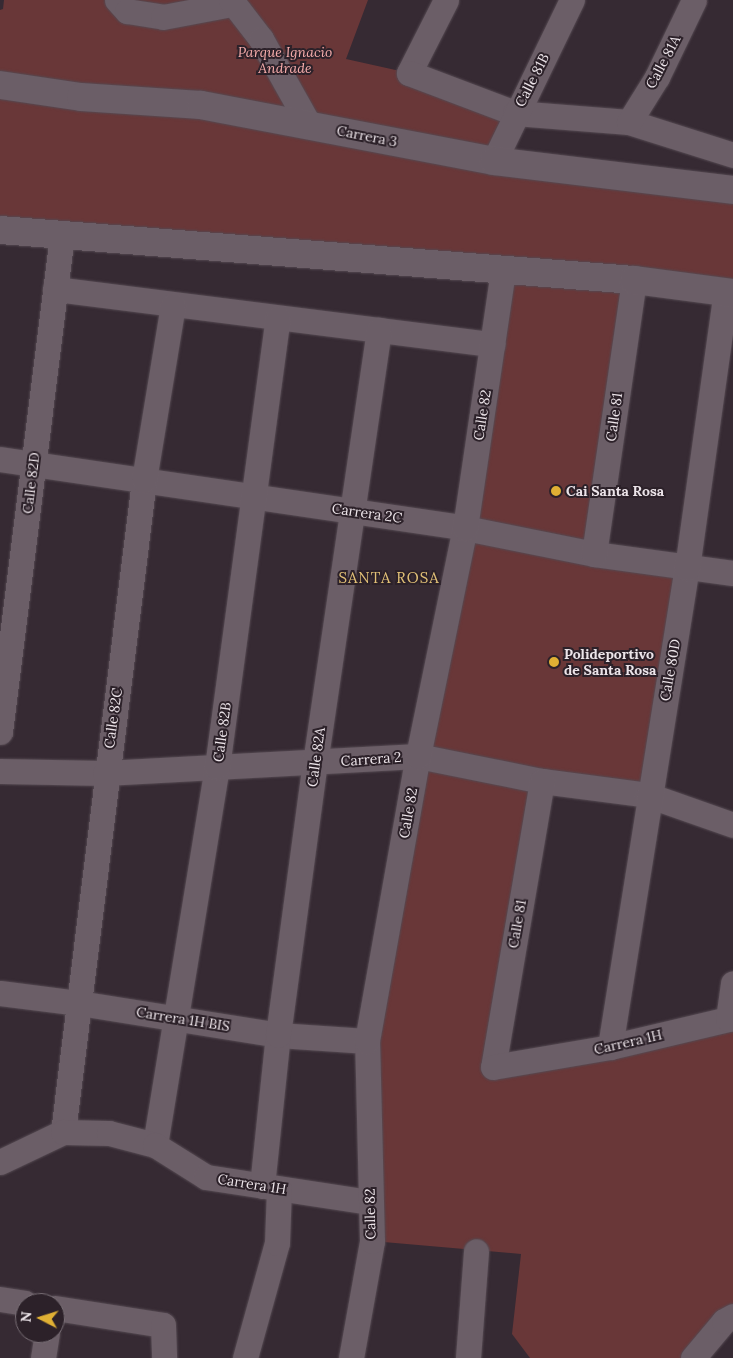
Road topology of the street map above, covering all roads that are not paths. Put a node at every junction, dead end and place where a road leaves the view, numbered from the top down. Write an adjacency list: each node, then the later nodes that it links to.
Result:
1 (117, 0): 5 (street)
2 (446, 0): 7 (street)
3 (572, 0): 7 (street, Calle 81B)
4 (694, 0): 8 (street, Calle 81A)
5 (232, 2): 9 (street)
6 (0, 85): 9 (main road, Carrera 3)
7 (515, 113): 8 (street); 11 (street, Calle 81B)
8 (629, 122): 10 (street)
9 (309, 125): 11 (main road, Carrera 3)
10 (733, 156): 12 (street)
11 (494, 161): 12 (main road, Carrera 3)
12 (723, 189)
13 (0, 230): 14 (main road)
14 (62, 235): 15 (main road); 17 (street, Calle 82D)
15 (503, 270): 16 (main road); 22 (street, Calle 82)
16 (634, 280): 18 (main road); 29 (street, Calle 81)
17 (55, 289): 19 (street); 24 (street, Calle 82D)
18 (730, 292): 30 (street, Calle 80D)
19 (173, 305): 20 (street); 25 (street, Calle 82C)
20 (278, 318): 21 (street); 26 (street, Calle 82B)
21 (380, 330): 22 (street); 27 (street, Calle 82A)
22 (494, 344): 28 (street, Calle 82)
23 (0, 459): 24 (street, Carrera 2C)
24 (33, 464): 25 (street, Carrera 2C); 32 (street, Calle 82D)
25 (144, 480): 26 (street, Carrera 2C); 38 (street, Calle 82C)
26 (253, 497): 27 (street, Carrera 2C); 36 (street, Calle 82B)
27 (350, 511): 28 (street, Carrera 2C); 35 (street, Calle 82A)
28 (465, 528): 29 (street, Carrera 2C); 34 (street, Calle 82)
29 (594, 554): 30 (street, Carrera 2C)
30 (687, 568): 31 (street, Carrera 2C); 40 (street, Calle 80D)
31 (733, 573)
32 (3, 685): 33 (street, Calle 82D)
33 (0, 732)
34 (418, 756): 35 (street, Carrera 2); 39 (street, Carrera 2); 48 (street, Calle 82)
35 (315, 763): 36 (street, Carrera 2); 47 (street, Calle 82A)
36 (217, 767): 38 (street, Carrera 2); 45 (street, Calle 82B)
37 (0, 771): 38 (street, Carrera 2)
38 (105, 773): 44 (street, Calle 82C)
39 (542, 781): 40 (street, Carrera 2); 50 (street, Calle 81)
40 (648, 795): 41 (street, Carrera 2); 49 (street, Calle 80D)
41 (733, 826)
42 (733, 983): 46 (street)
43 (0, 993): 44 (street, Carrera 1H BIS)
44 (79, 1003): 45 (street, Carrera 1H BIS); 51 (street, Calle 82C)
45 (177, 1018): 47 (street, Carrera 1H BIS); 52 (street, Calle 82B)
46 (731, 1018): 49 (street, Carrera 1H)
47 (278, 1035): 48 (street, Carrera 1H BIS); 54 (street, Calle 82A)
48 (367, 1041): 55 (street, Calle 82)
49 (610, 1047): 50 (street, Carrera 1H)
50 (492, 1067)
51 (63, 1132): 52 (street, Carrera 1H); 53 (street, Carrera 1H)
52 (155, 1145): 54 (street, Carrera 1H)
53 (0, 1162)
54 (271, 1187): 55 (street, Carrera 1H); 65 (street, Calle 82A)
55 (370, 1202): 66 (street, Calle 82)
56 (476, 1251): 67 (street)
57 (0, 1299): 58 (street)
58 (15, 1301)
59 (65, 1310): 64 (street)
60 (733, 1316): 62 (street)
61 (45, 1343): 63 (street)
62 (701, 1355)
63 (43, 1358)
64 (164, 1358)
65 (245, 1358)
66 (351, 1358)
67 (468, 1358)

